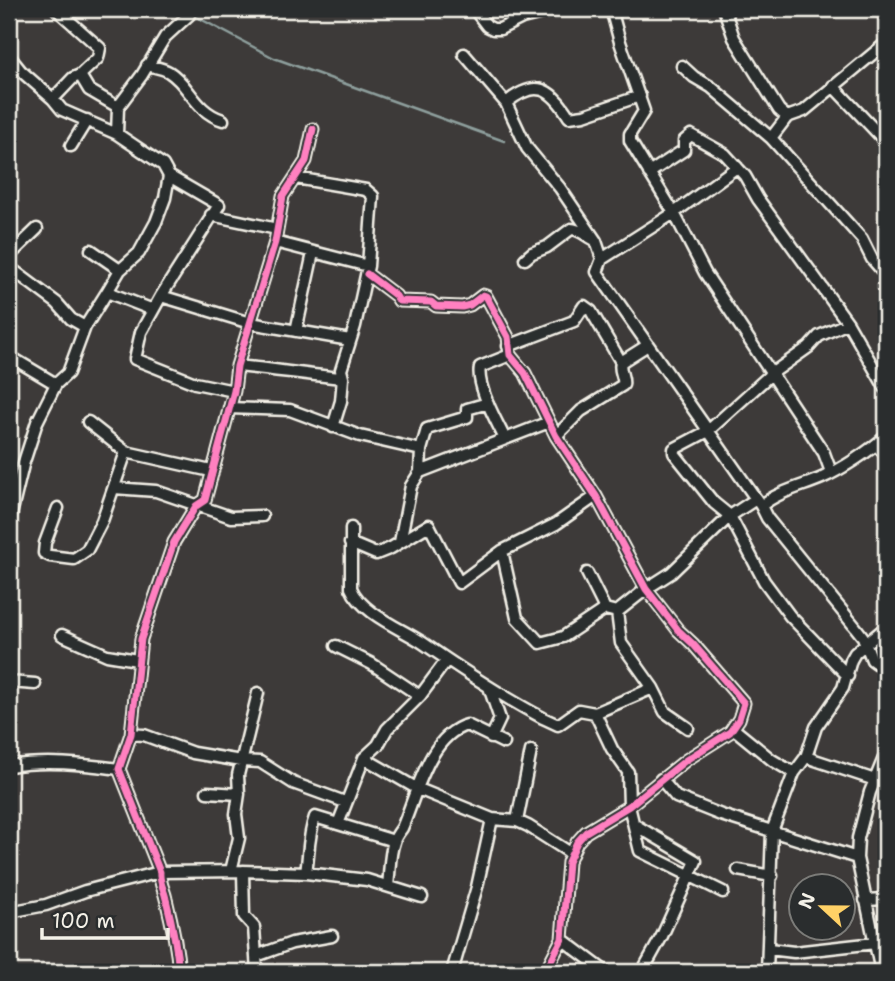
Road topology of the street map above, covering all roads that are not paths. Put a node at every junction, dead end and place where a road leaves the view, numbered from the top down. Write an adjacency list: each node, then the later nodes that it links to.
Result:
1 (56, 9): 12 (street)
2 (190, 9): 10 (street)
3 (474, 9): 4 (street)
4 (559, 9)
5 (611, 9): 14 (street)
6 (724, 9): 18 (street)
7 (886, 43): 13 (street)
8 (464, 54): 16 (street)
9 (9, 57): 15 (street)
10 (148, 65): 17 (street); 20 (street)
11 (682, 66): 23 (street)
12 (80, 75): 15 (street); 17 (street)
13 (833, 86): 18 (street); 24 (street)
14 (640, 96): 16 (street); 27 (street)
15 (54, 99): 19 (street)
16 (506, 103): 34 (street)
17 (118, 107): 22 (street)
18 (787, 117): 23 (street)
19 (87, 120): 22 (street); 25 (street)
20 (223, 120)
21 (313, 129): 29 (street)
22 (117, 134): 28 (street)
23 (771, 138): 44 (street)
24 (886, 142)
25 (71, 146)
26 (737, 166): 27 (street); 30 (street); 49 (street)
27 (649, 173): 30 (street)
28 (169, 176): 31 (street); 42 (street)
29 (296, 178): 33 (street); 43 (street)
30 (674, 213): 40 (street); 58 (street)
31 (211, 215): 33 (street); 46 (street)
32 (37, 229): 38 (street)
33 (277, 229): 35 (street)
34 (596, 241): 39 (street); 40 (street)
35 (275, 242): 37 (street); 48 (street)
36 (91, 250): 42 (street)
37 (313, 253): 43 (street); 51 (street)
38 (9, 256)
39 (525, 259)
40 (602, 259): 53 (street)
41 (9, 267): 50 (street)
42 (120, 270): 45 (street)
43 (368, 270): 52 (street); 54 (street)
44 (886, 271)
45 (107, 292): 47 (street); 50 (street)
46 (161, 296): 47 (street); 48 (street)
47 (153, 310): 62 (street)
48 (250, 323): 51 (street); 57 (street)
49 (848, 323): 58 (street); 61 (street)
50 (85, 327): 60 (street)
51 (296, 331): 52 (street)
52 (350, 340): 59 (street)
53 (648, 345): 56 (street); 68 (street)
54 (509, 351): 56 (street); 63 (street); 66 (street)
55 (9, 356): 60 (street)
56 (621, 362): 69 (street)
57 (237, 366): 59 (street); 62 (street)
58 (771, 374): 68 (street); 78 (street)
59 (343, 378): 67 (street)
60 (56, 384): 86 (street)
61 (886, 389)
62 (234, 391): 64 (street)
63 (488, 403): 71 (street); 73 (street)
64 (229, 408): 67 (street); 76 (street)
65 (88, 422): 74 (street)
66 (549, 422): 69 (street); 71 (street)
67 (333, 427): 73 (street)
68 (708, 431): 81 (street); 85 (street)
69 (556, 436): 80 (street)
70 (886, 436): 72 (street)
71 (505, 439): 77 (street)
72 (876, 445): 75 (street); 78 (street)
73 (421, 450): 77 (street)
74 (126, 452): 76 (street); 79 (street)
75 (886, 455)
76 (211, 471): 82 (street)
77 (420, 472): 88 (street)
78 (831, 472): 81 (street)
79 (114, 488): 82 (street); 83 (street)
80 (596, 496): 90 (street); 92 (street)
81 (759, 502): 85 (street); 97 (street)
82 (196, 506): 84 (street); 99 (street)
83 (58, 508)
84 (262, 516)
85 (730, 516): 92 (street); 102 (street)
86 (9, 523)
87 (351, 528): 89 (street)
88 (400, 542): 89 (street); 90 (street)
89 (350, 543): 100 (street)
90 (502, 551): 93 (street)
91 (587, 573): 93 (street)
92 (646, 589): 94 (street); 111 (street)
93 (605, 609): 94 (street)
94 (617, 612): 106 (street)
95 (886, 627): 97 (street)
96 (62, 635): 99 (street)
97 (864, 641): 101 (street); 102 (street)
98 (336, 646): 108 (street)
99 (137, 660): 112 (street)
100 (446, 661): 105 (street); 108 (street)
101 (886, 670)
102 (848, 676): 117 (street)
103 (9, 682): 104 (street)
104 (35, 684)
105 (489, 687): 109 (street); 113 (street)
106 (653, 688): 109 (street); 110 (street)
107 (258, 693): 119 (street)
108 (420, 696): 118 (street)
109 (595, 713): 129 (street)
110 (688, 728)
111 (734, 729): 122 (street); 123 (street)
112 (131, 734): 119 (street); 121 (street)
113 (491, 738): 114 (street); 125 (street)
114 (504, 743)
115 (531, 751): 131 (street)
116 (886, 753): 124 (street)
117 (806, 757): 122 (street); 124 (street)
118 (364, 758): 125 (street); 128 (street)
119 (241, 761): 127 (street); 128 (street)
120 (9, 765): 121 (street)
121 (120, 769): 141 (street)
122 (794, 773): 134 (street)
123 (661, 779): 129 (street); 134 (street)
124 (875, 780): 137 (street)
125 (416, 788): 130 (street); 135 (street)
126 (207, 792): 127 (street)
127 (239, 794): 139 (street)
128 (345, 802): 132 (street)
129 (629, 806): 133 (street); 136 (street)
130 (492, 819): 131 (street); 158 (street)
131 (517, 821): 136 (street)
132 (338, 824): 135 (street); 142 (street)
133 (635, 825): 144 (street); 144 (street)
134 (772, 831): 137 (street); 143 (street)
135 (394, 841): 145 (street)
136 (572, 854): 152 (street)
137 (857, 858): 149 (street)
138 (737, 870): 143 (street)
139 (231, 871): 140 (street); 141 (street)
140 (243, 871): 142 (street); 155 (street)
141 (160, 872): 150 (street); 156 (street)
142 (306, 873): 145 (street)
143 (772, 876): 154 (street)
144 (690, 877): 146 (street); 161 (street)
145 (388, 885): 147 (street)
146 (723, 892)
147 (422, 897)
148 (886, 899): 149 (street)
149 (865, 900): 153 (street)
150 (9, 912)
151 (332, 936): 155 (street)
152 (562, 939): 159 (street); 160 (street)
153 (875, 943): 154 (street); 163 (street)
154 (769, 949): 162 (street)
155 (256, 956): 157 (street)
156 (180, 972)
157 (257, 972)
158 (452, 972)
159 (545, 972)
160 (606, 972)
161 (642, 972)
162 (767, 972)
163 (881, 972)

